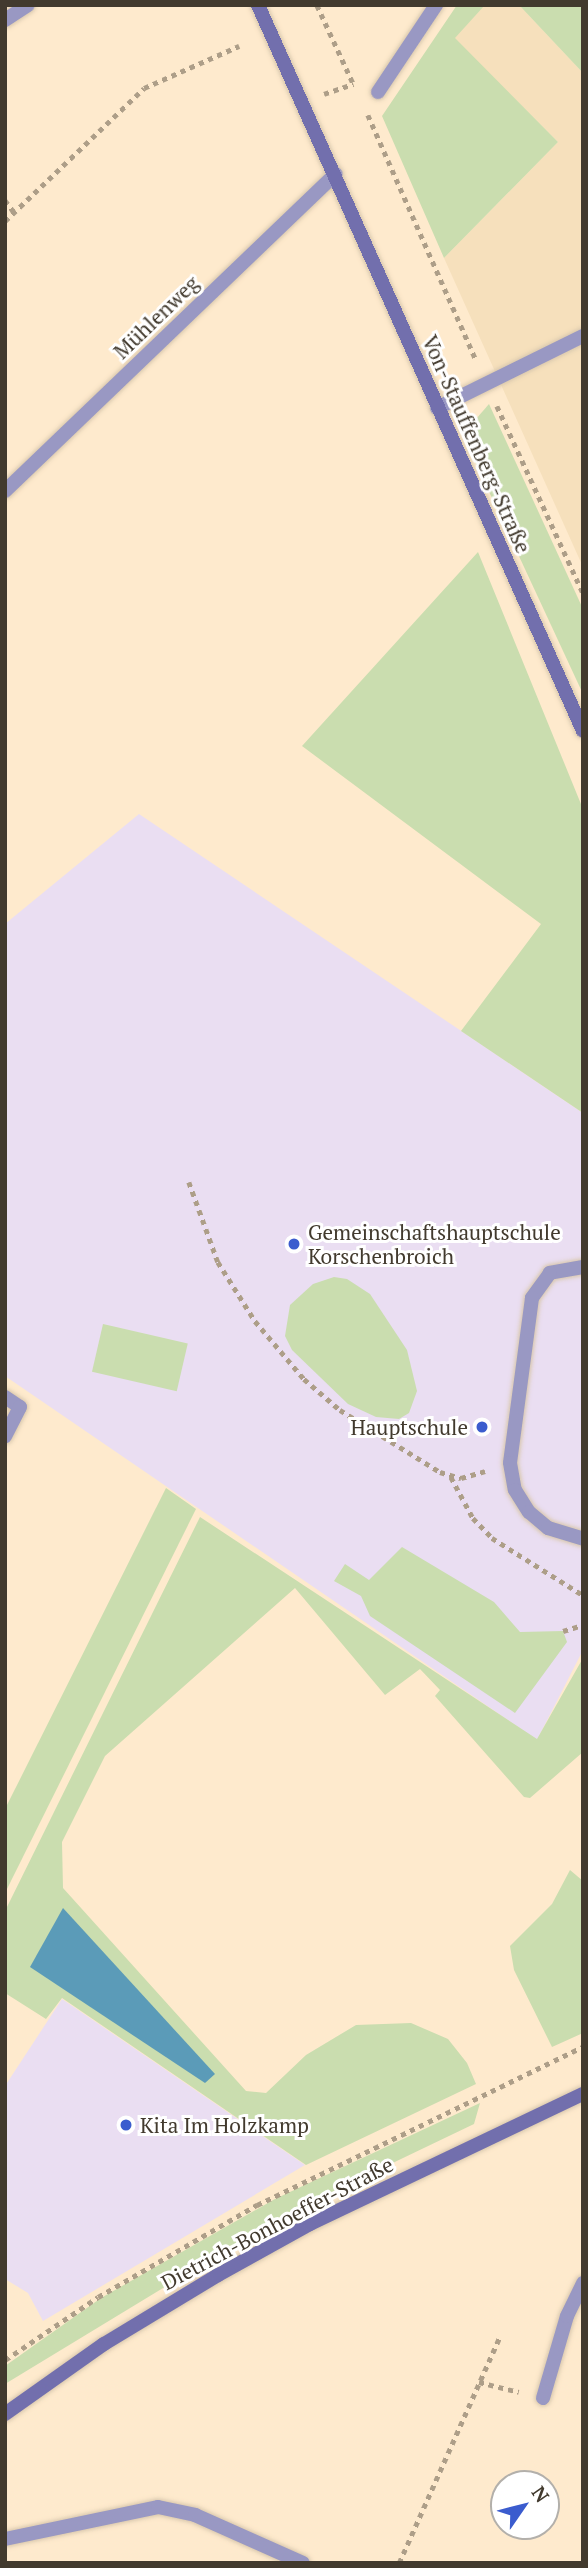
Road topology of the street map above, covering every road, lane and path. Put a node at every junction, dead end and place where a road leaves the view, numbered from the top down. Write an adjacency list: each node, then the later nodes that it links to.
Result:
1 (28, 5): 5 (street)
2 (258, 5): 10 (street, Von-Stauffenberg-Straße)
3 (317, 5): 7 (path)
4 (436, 5): 8 (street)
5 (5, 20)
6 (239, 46): 12 (path)
7 (357, 92)
8 (378, 92)
9 (365, 110): 15 (path)
10 (336, 174): 16 (street, Von-Stauffenberg-Straße); 17 (street, Mühlenweg)
11 (5, 200): 12 (path)
12 (14, 212): 13 (path)
13 (5, 221)
14 (583, 336): 15 (street)
15 (487, 384): 16 (street); 18 (path)
16 (437, 408): 19 (street, Von-Stauffenberg-Straße)
17 (5, 491)
18 (583, 593)
19 (583, 731)
20 (189, 1182): 25 (path)
21 (583, 1267): 24 (street)
22 (5, 1397): 23 (street)
23 (5, 1436)
24 (510, 1463): 25 (path); 26 (street)
25 (452, 1478): 27 (path)
26 (583, 1539)
27 (583, 1595)
28 (583, 1625): 29 (path)
29 (563, 1631)
30 (583, 2047): 34 (path)
31 (583, 2094): 37 (street, Dietrich-Bonhoeffer-Straße)
32 (583, 2283): 36 (street)
33 (499, 2338): 35 (path)
34 (5, 2360)
35 (479, 2382): 36 (path); 40 (path)
36 (542, 2398)
37 (5, 2413)
38 (5, 2539): 39 (street)
39 (303, 2563)
40 (399, 2563)

